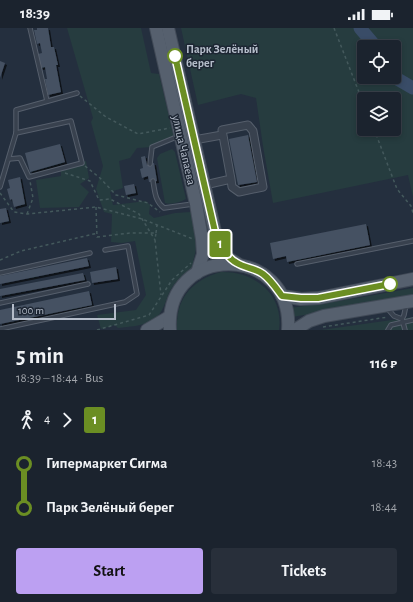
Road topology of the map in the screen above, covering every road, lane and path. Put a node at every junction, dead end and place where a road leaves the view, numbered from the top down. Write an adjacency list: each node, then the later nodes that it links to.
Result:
1 (30, 28): 7 (lane)
2 (156, 28): 11 (main road, улица Чапаева)
3 (168, 28): 13 (main road, улица Чапаева)
4 (334, 28): 5 (path)
5 (359, 92)
6 (77, 94): 7 (lane); 8 (path)
7 (47, 101): 9 (lane)
8 (171, 127)
9 (16, 133): 14 (lane); 15 (lane)
10 (222, 135): 13 (street); 19 (street); 19 (street)
11 (180, 136): 16 (lane); 24 (main road, улица Чапаева)
12 (377, 136): 26 (path)
13 (194, 140): 21 (main road, улица Чапаева)
14 (9, 159): 18 (lane); 22 (lane)
15 (82, 163): 18 (lane); 25 (path)
16 (150, 164)
17 (64, 173): 28 (path)
18 (30, 177): 27 (path)
19 (231, 179): 21 (street)
20 (153, 181): 24 (lane)
21 (205, 185): 39 (main road, улица Чапаева)
22 (0, 187)
23 (0, 193): 27 (path)
24 (196, 204): 42 (main road, улица Чапаева)
25 (165, 212)
26 (413, 213)
27 (27, 214): 28 (path)
28 (142, 219): 29 (path); 32 (path)
29 (157, 225): 31 (path); 33 (path)
30 (98, 233): 37 (path)
31 (156, 233)
32 (155, 240)
33 (197, 240)
34 (413, 241): 40 (lane)
35 (105, 250): 54 (lane)
36 (90, 253): 41 (lane)
37 (0, 260)
38 (193, 261): 55 (path)
39 (238, 264): 42 (main road); 45 (main road)
40 (297, 264)
41 (0, 273)
42 (197, 273): 50 (main road)
43 (413, 279): 45 (main road)
44 (88, 284): 47 (lane)
45 (282, 296): 58 (main road)
46 (410, 302): 48 (main road); 51 (lane)
47 (0, 303)
48 (386, 306): 49 (lane); 59 (main road)
49 (394, 316): 51 (lane); 53 (path)
50 (169, 317): 56 (main road); 57 (main road)
51 (403, 320): 52 (lane); 60 (lane); 61 (lane)
52 (413, 320)
53 (316, 328)
54 (0, 329)
55 (97, 330)
56 (147, 330)
57 (170, 330)
58 (288, 330)
59 (295, 330)
60 (388, 330)
61 (405, 330)

